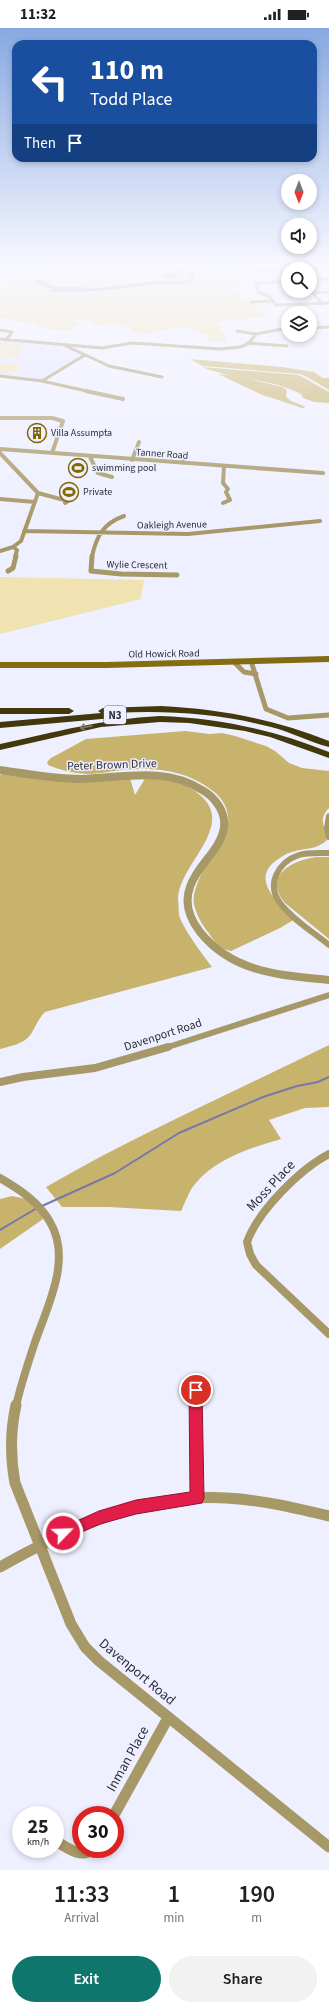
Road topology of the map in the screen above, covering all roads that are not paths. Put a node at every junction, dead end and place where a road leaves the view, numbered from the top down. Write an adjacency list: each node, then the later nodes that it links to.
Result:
1 (75, 350): 2 (street)
2 (85, 355): 4 (street); 5 (street)
3 (0, 376): 5 (street)
4 (162, 377)
5 (42, 380): 6 (street)
6 (123, 399)
7 (0, 418): 11 (street)
8 (139, 442): 14 (street)
9 (0, 450): 11 (street, Tanner Road)
10 (0, 453): 19 (street)
11 (52, 453): 13 (street, Tanner Road)
12 (184, 454): 15 (street)
13 (90, 457): 14 (street, Tanner Road); 18 (street)
14 (132, 460): 15 (street, Tanner Road)
15 (183, 463): 16 (street, Tanner Road)
16 (224, 466): 17 (street, Tanner Road); 23 (street)
17 (323, 473)
18 (112, 477)
19 (38, 493): 21 (street); 22 (street)
20 (0, 499): 21 (street)
21 (35, 502): 26 (street)
22 (65, 503)
23 (223, 503)
24 (124, 516): 27 (street)
25 (320, 521): 27 (street, Oakleigh Avenue)
26 (24, 531): 27 (street, Oakleigh Avenue); 28 (street)
27 (100, 533): 31 (street, Wylie Crescent)
28 (13, 547): 29 (street); 30 (street)
29 (0, 551)
30 (8, 571)
31 (177, 575)
32 (329, 659): 34 (main road, Old Howick Road)
33 (234, 662): 34 (main road, Old Howick Road); 35 (main road, Old Howick Road); 36 (street)
34 (251, 662): 36 (street)
35 (0, 665)
36 (256, 674): 39 (street)
37 (0, 710): 38 (highway)
38 (120, 710): 40 (highway, N3); 43 (highway, N3)
39 (329, 715)
40 (0, 719)
41 (233, 723): 42 (highway, N3); 44 (highway, one-way to 44); 45 (highway, N3); 46 (highway)
42 (0, 725)
43 (329, 744)
44 (0, 748)
45 (329, 751)
46 (329, 755)
47 (0, 770): 52 (street, Peter Brown Drive)
48 (329, 816): 49 (street)
49 (329, 837)
50 (329, 853): 51 (street)
51 (329, 945)
52 (329, 980)
53 (329, 995): 54 (street, Davenport Road)
54 (0, 1082)
55 (329, 1154): 57 (street, Moss Place)
56 (0, 1178): 61 (street, Davenport Road)
57 (329, 1334)
58 (196, 1390): 59 (street)
59 (197, 1498): 60 (street); 61 (street)
60 (329, 1516)
61 (40, 1544): 62 (street); 63 (street, Davenport Road)
62 (0, 1567)
63 (168, 1718): 64 (street, Inman Place); 65 (street, Davenport Road)
64 (119, 1806)
65 (329, 1847)

